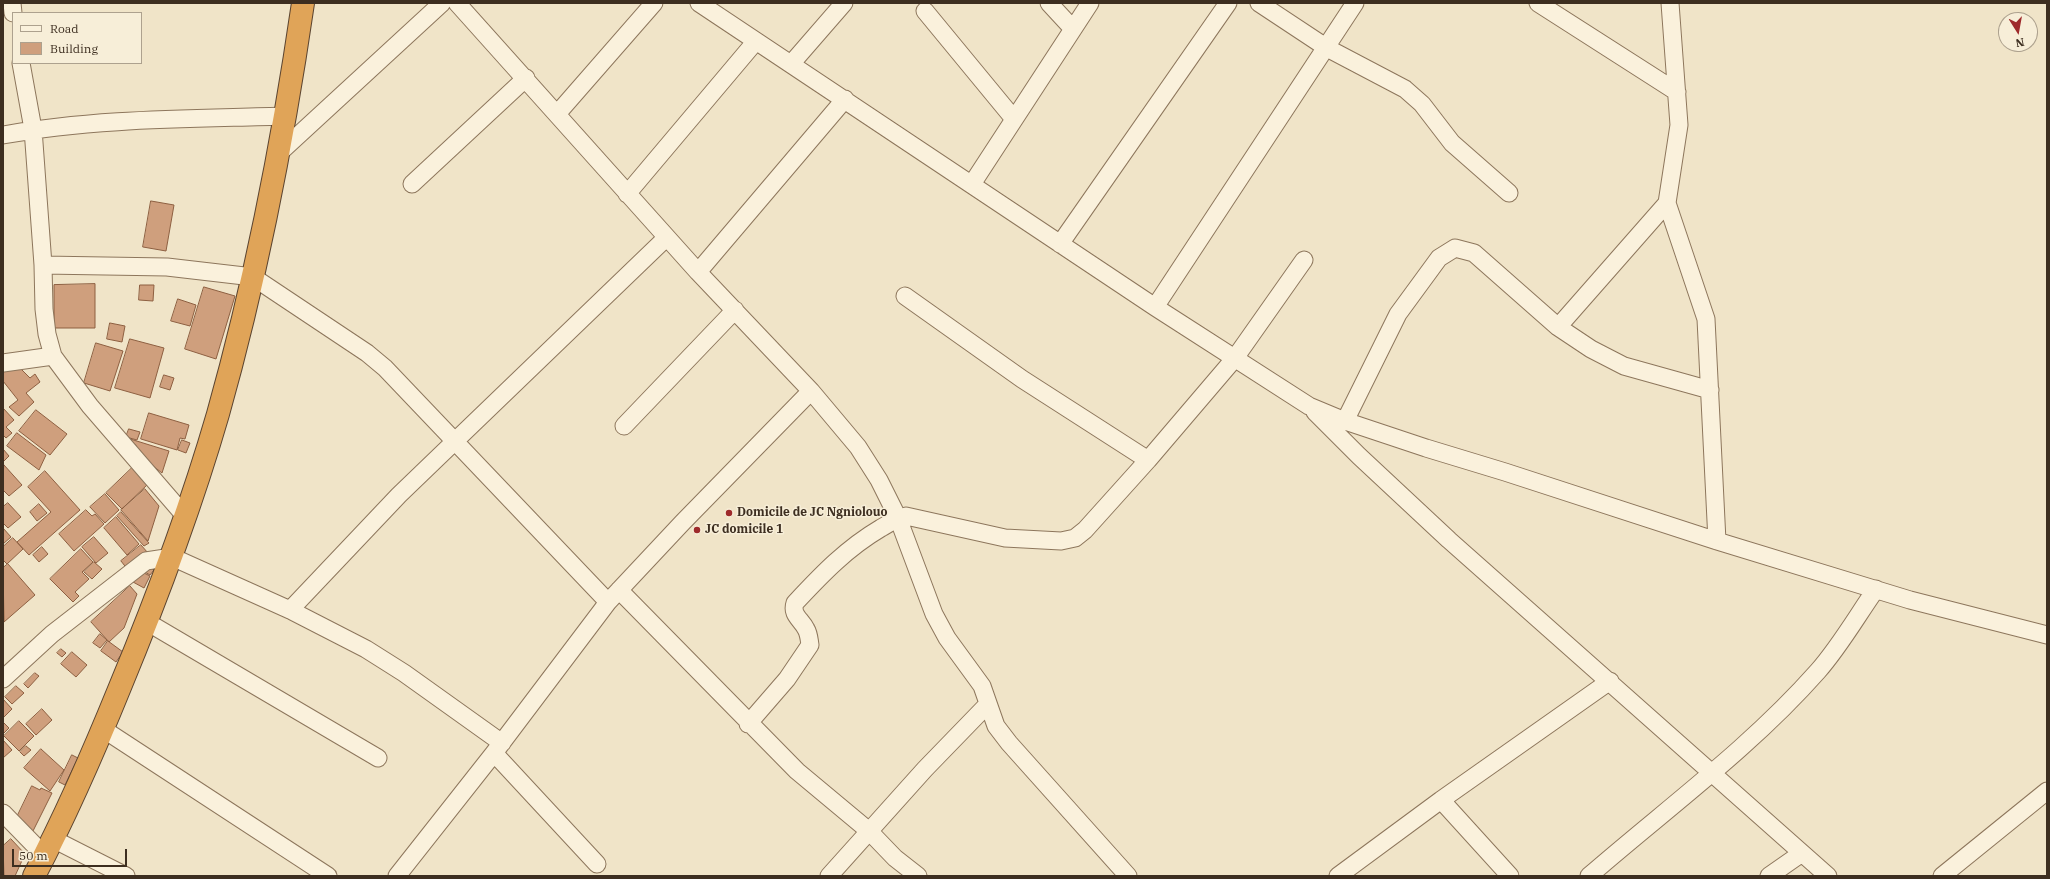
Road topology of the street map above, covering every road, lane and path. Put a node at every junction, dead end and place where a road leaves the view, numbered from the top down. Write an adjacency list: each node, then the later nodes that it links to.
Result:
1 (303, 3): 24 (highway)
2 (442, 3): 28 (street)
3 (457, 3): 20 (street)
4 (654, 3): 23 (street)
5 (699, 3): 16 (street)
6 (844, 3): 19 (street)
7 (1049, 3): 15 (street)
8 (1090, 3): 15 (street)
9 (1228, 3): 35 (street)
10 (1259, 3): 17 (street)
11 (1355, 3): 17 (street)
12 (1538, 3): 21 (street)
13 (1670, 3): 21 (street)
14 (925, 11): 25 (street)
15 (1073, 29): 25 (street)
16 (756, 41): 19 (street); 32 (street)
17 (1327, 48): 31 (street); 41 (street)
18 (21, 64): 26 (street)
19 (790, 64): 22 (street)
20 (526, 78): 23 (street); 29 (street)
21 (1677, 92): 33 (street)
22 (845, 100): 30 (street); 38 (street)
23 (557, 114): 32 (street)
24 (285, 116): 26 (street); 28 (highway)
25 (1014, 119): 30 (street)
26 (33, 130): 27 (street); 37 (street)
27 (3, 135)
28 (278, 154): 39 (highway)
29 (412, 184)
30 (972, 184): 35 (street)
31 (1509, 193)
32 (627, 194): 34 (street)
33 (1667, 203): 43 (street); 47 (street)
34 (666, 238): 38 (street); 52 (street)
35 (1060, 244): 41 (street)
36 (1304, 260): 45 (street)
37 (43, 265): 39 (street); 44 (street)
38 (698, 272): 42 (street)
39 (253, 277): 52 (street); 54 (highway)
40 (905, 296): 53 (street)
41 (1155, 306): 45 (street)
42 (735, 310): 48 (street); 51 (street)
43 (1558, 327): 47 (street); 50 (street)
44 (53, 356): 46 (street); 54 (street)
45 (1235, 358): 49 (street); 53 (street)
46 (3, 363)
47 (1710, 390): 56 (street)
48 (811, 391): 55 (street); 59 (street)
49 (1309, 406): 50 (street); 64 (street)
50 (1345, 421): 56 (street)
51 (624, 426)
52 (455, 441): 59 (street); 60 (street)
53 (1148, 460): 55 (street)
54 (185, 516): 57 (highway)
55 (898, 518): 65 (street); 66 (street)
56 (1717, 541): 58 (street)
57 (172, 557): 60 (street); 61 (highway); 63 (street)
58 (1876, 590): 62 (street); 70 (street)
59 (614, 596): 66 (street); 68 (street)
60 (290, 610): 68 (street)
61 (147, 622): 67 (highway); 69 (street)
62 (2047, 635)
63 (3, 679)
64 (1610, 681): 70 (street); 72 (street)
65 (988, 704): 74 (street); 84 (street)
66 (748, 724): 74 (street)
67 (103, 728): 75 (highway); 80 (street)
68 (498, 748): 77 (street); 81 (street)
69 (378, 758)
70 (1713, 774): 76 (street); 87 (street)
71 (2047, 791): 90 (street)
72 (1441, 800): 85 (street); 86 (street)
73 (4, 817): 75 (street)
74 (869, 831): 82 (street); 83 (street)
75 (49, 847): 78 (highway); 79 (street)
76 (1802, 853): 88 (street); 89 (street)
77 (597, 864)
78 (34, 876)
79 (126, 876)
80 (328, 876)
81 (397, 876)
82 (829, 876)
83 (918, 876)
84 (1128, 876)
85 (1338, 876)
86 (1510, 876)
87 (1590, 876)
88 (1769, 876)
89 (1828, 876)
90 (1942, 876)

